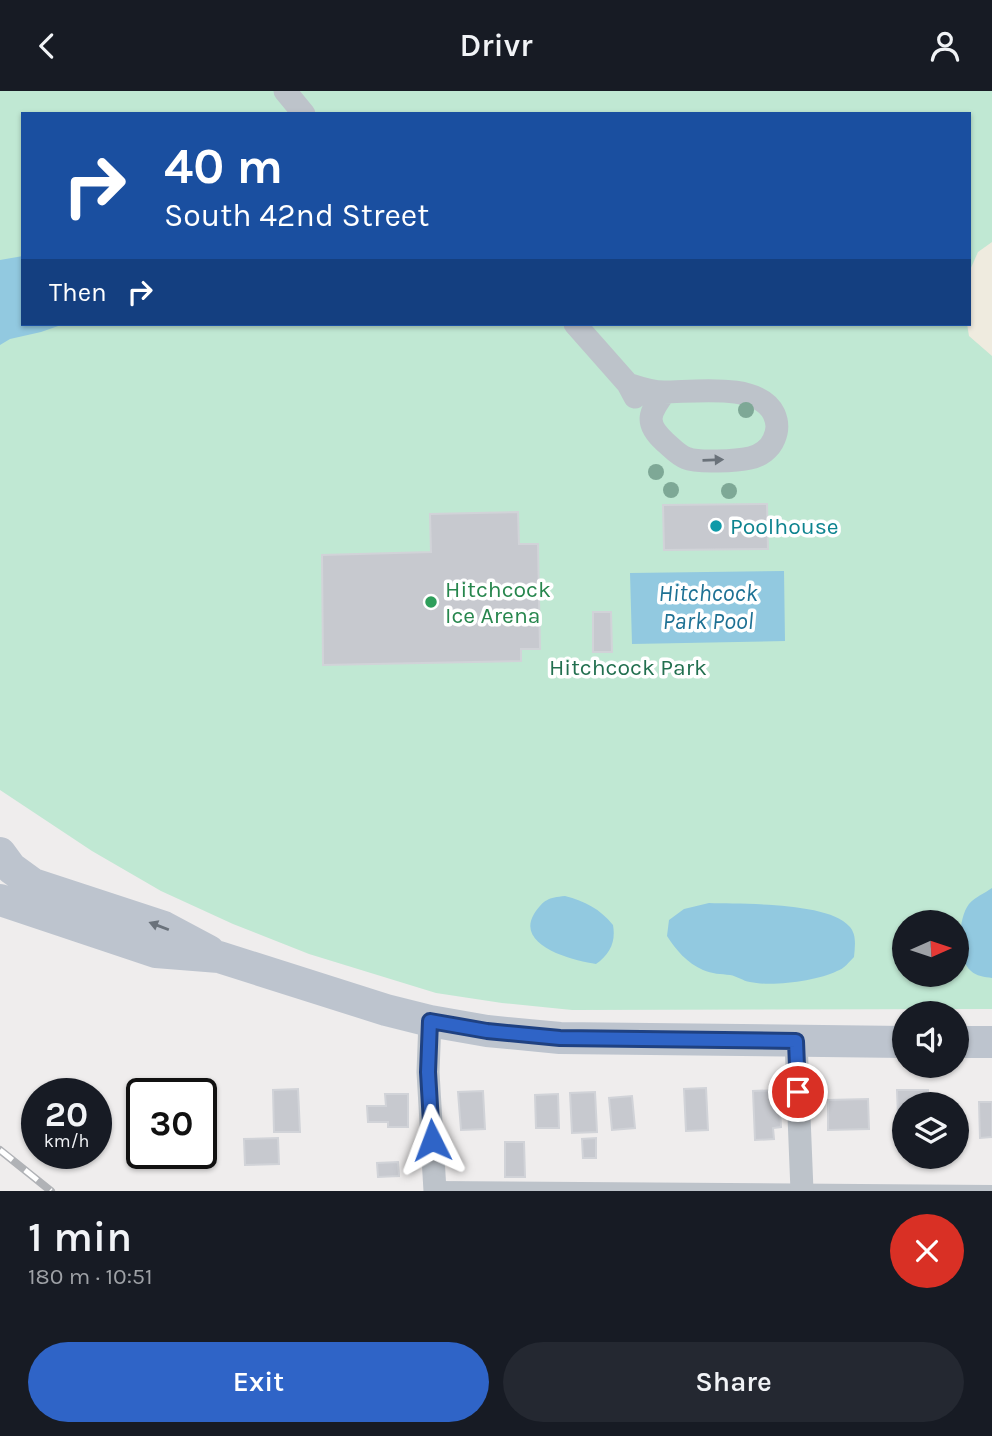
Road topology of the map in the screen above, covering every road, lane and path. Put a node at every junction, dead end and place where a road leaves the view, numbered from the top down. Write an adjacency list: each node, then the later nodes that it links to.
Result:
1 (285, 91): 2 (street)
2 (301, 112)
3 (577, 326): 4 (street)
4 (628, 384): 5 (street); 6 (street)
5 (665, 392): 6 (street); 6 (street, one-way to 5)
6 (651, 424)
7 (0, 853): 11 (main road, one-way to 7)
8 (0, 900): 10 (main road)
9 (0, 911): 10 (main road)
10 (51, 918): 11 (main road)
11 (219, 957): 12 (main road)
12 (430, 1021): 13 (main road); 17 (street)
13 (796, 1041): 14 (main road); 19 (street)
14 (892, 1042)
15 (969, 1042): 16 (main road)
16 (992, 1042)
17 (435, 1189): 19 (lane)
18 (992, 1189): 19 (lane)
19 (802, 1190)

